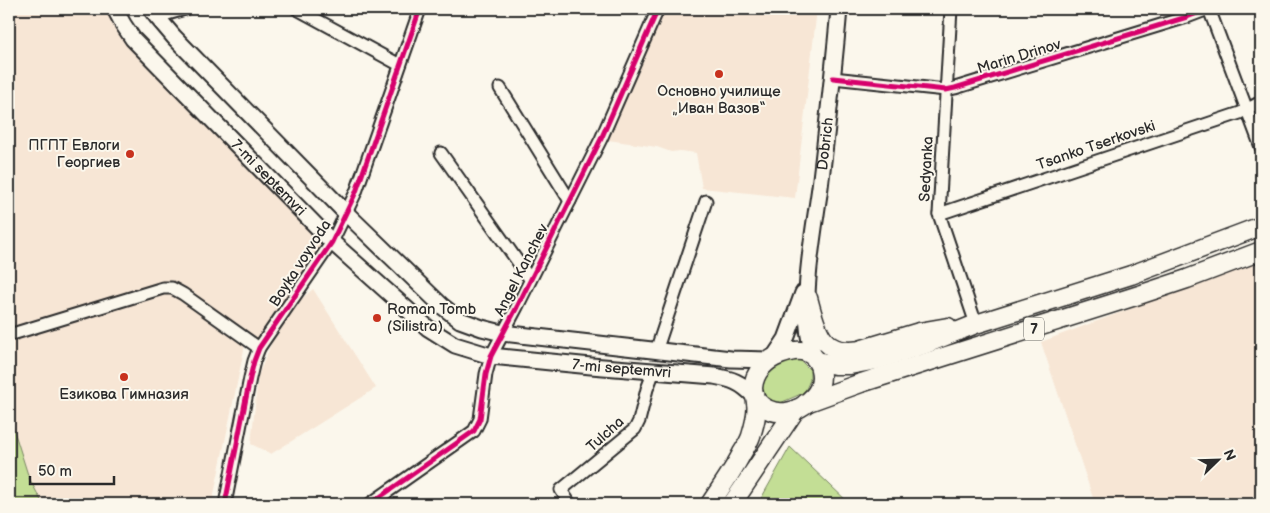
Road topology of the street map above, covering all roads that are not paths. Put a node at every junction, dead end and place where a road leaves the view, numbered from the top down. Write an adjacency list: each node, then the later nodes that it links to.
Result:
1 (115, 9): 23 (main road, 7-mi septemvri)
2 (185, 9): 9 (street)
3 (297, 9): 10 (street)
4 (420, 9): 10 (street, Boyka voyvoda)
5 (658, 9): 18 (street, Angel Kanchev)
6 (839, 9): 11 (main road, Dobrich)
7 (951, 9): 13 (street, Sedyanka)
8 (1209, 9): 13 (street, Marin Drinov); 15 (street)
9 (154, 13): 20 (main road, 7-mi septemvri)
10 (400, 65): 20 (street, Boyka voyvoda)
11 (833, 78): 13 (street, Marin Drinov); 26 (main road, Dobrich)
12 (500, 88): 18 (street)
13 (946, 90): 21 (street, Sedyanka)
14 (1261, 102): 15 (street, Tsanko Tserkovski)
15 (1247, 110): 16 (street); 21 (street, Tsanko Tserkovski)
16 (1261, 147)
17 (441, 153): 27 (street)
18 (570, 201): 27 (street, Angel Kanchev)
19 (706, 201): 34 (street)
20 (346, 213): 23 (street, Boyka voyvoda); 31 (main road, 7-mi septemvri)
21 (939, 214): 30 (street, Sedyanka)
22 (1261, 226): 25 (main road, 7)
23 (332, 242): 33 (street, Boyka voyvoda); 35 (main road, 7-mi septemvri)
24 (1261, 251): 28 (main road, 7)
25 (1154, 266): 28 (main road); 30 (main road, 7)
26 (808, 277): 29 (main road, Dobrich); 36 (main road, Dobrich)
27 (530, 279): 31 (street, Angel Kanchev)
28 (1161, 287): 40 (main road, 7)
29 (808, 298): 30 (main road); 37 (main road, Dobrich)
30 (976, 324): 37 (main road, 7)
31 (502, 333): 34 (main road, 7-mi septemvri); 35 (street, Angel Kanchev)
32 (9, 335): 33 (street)
33 (259, 348): 41 (street, Boyka voyvoda)
34 (656, 351): 36 (main road, 7-mi septemvri)
35 (491, 356): 38 (main road, 7-mi septemvri); 42 (street, Angel Kanchev)
36 (771, 359): 37 (main road, 7); 39 (main road)
37 (816, 359): 40 (main road)
38 (654, 371): 39 (main road, 7-mi septemvri); 43 (street, Tulcha)
39 (755, 399): 40 (main road, 7); 44 (main road)
40 (801, 406): 45 (main road)
41 (225, 504)
42 (370, 504)
43 (570, 504)
44 (710, 504)
45 (732, 504)

